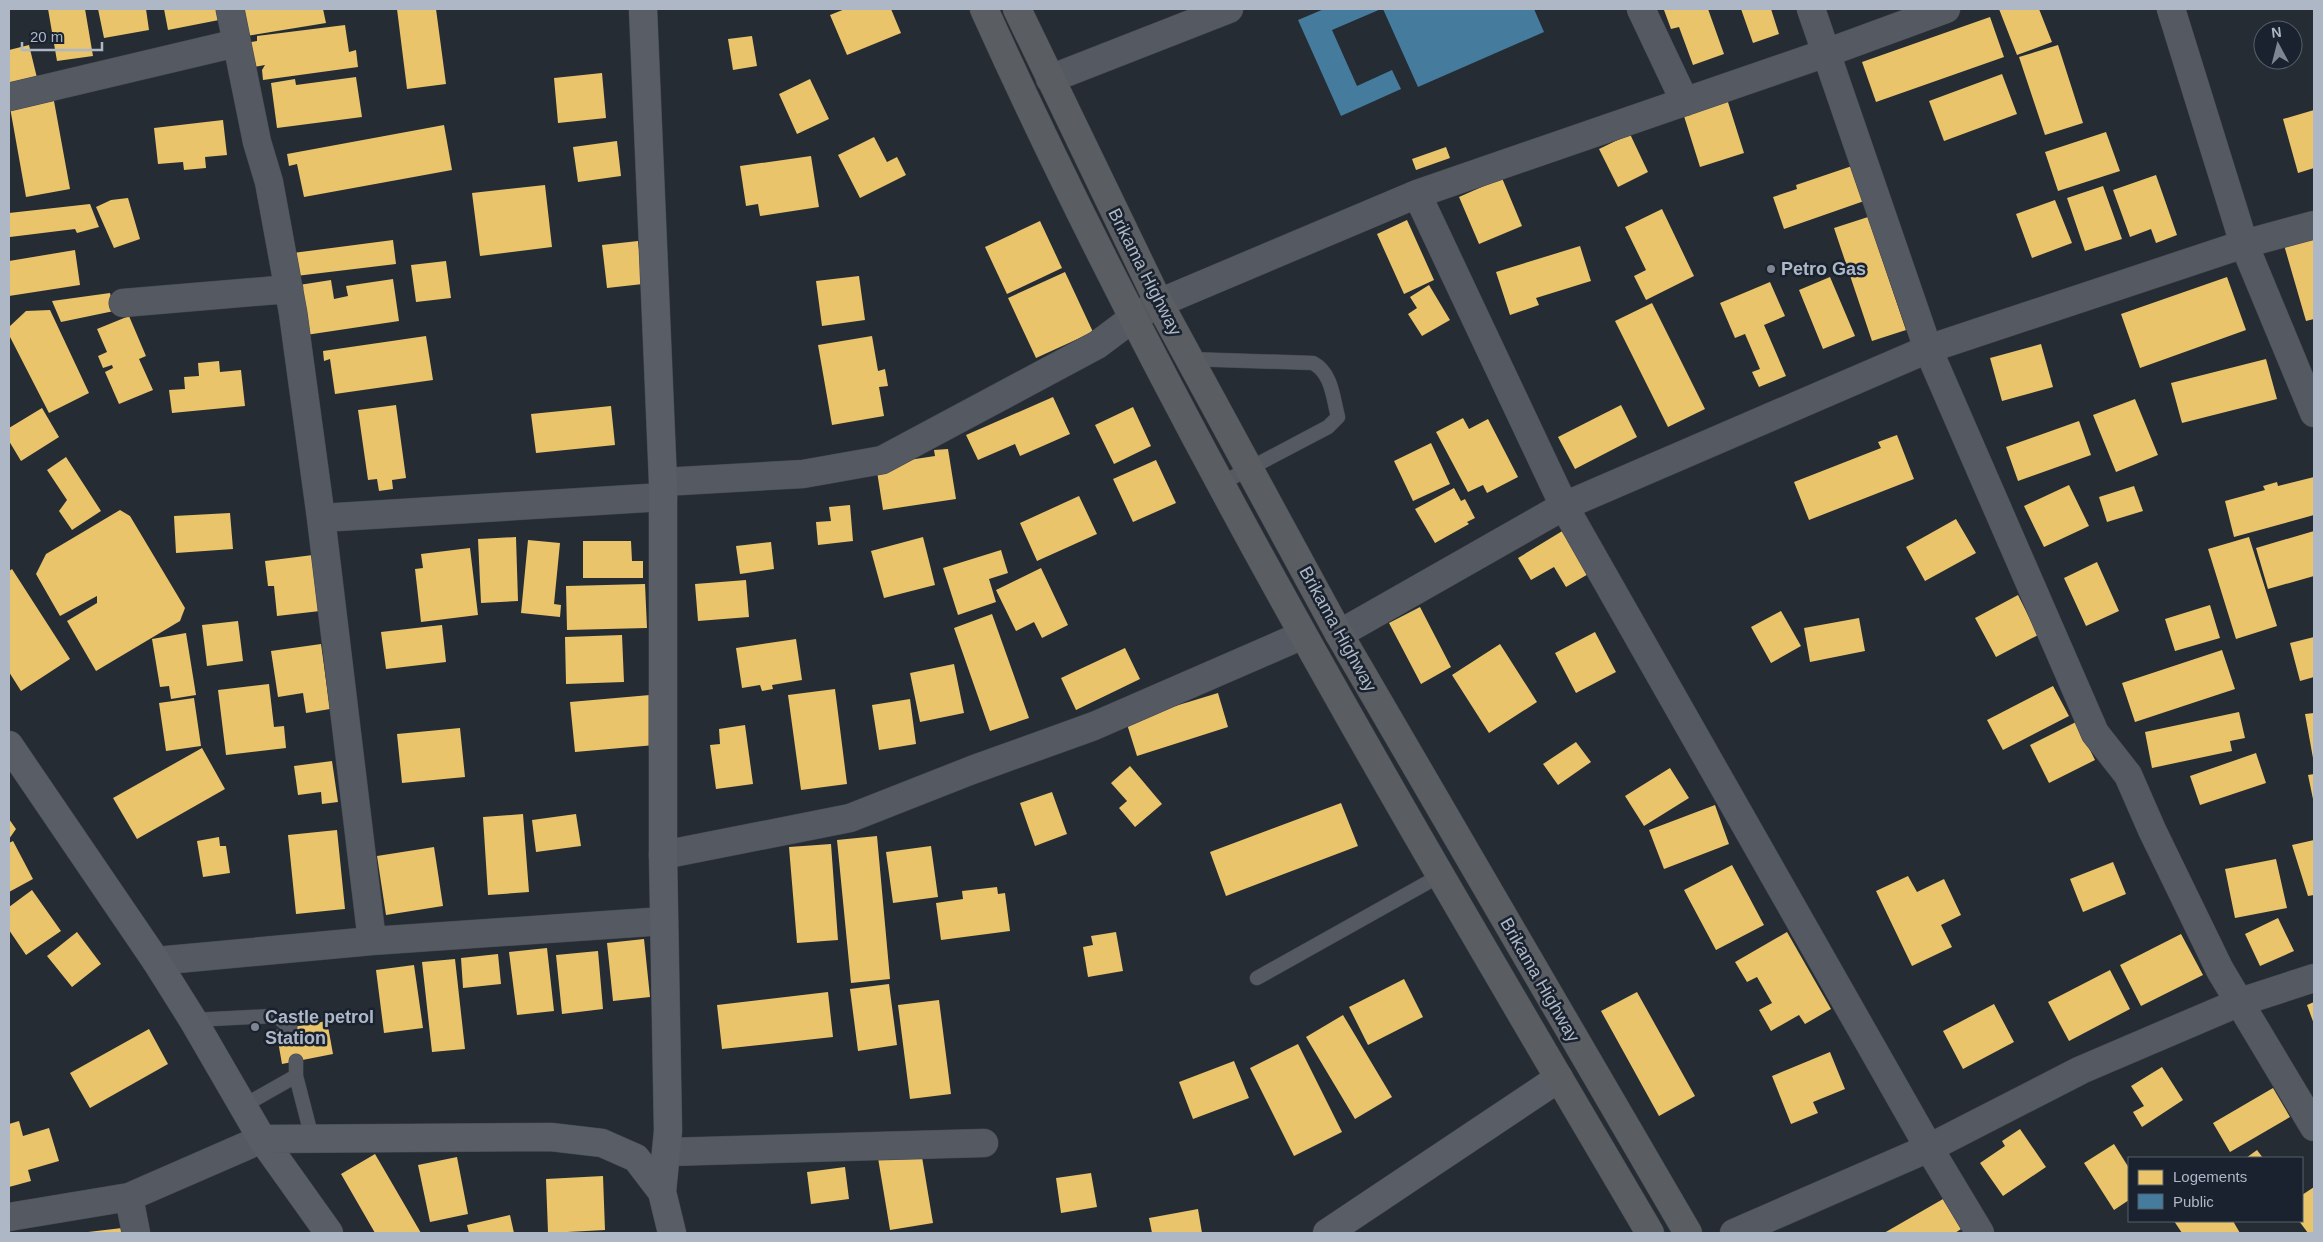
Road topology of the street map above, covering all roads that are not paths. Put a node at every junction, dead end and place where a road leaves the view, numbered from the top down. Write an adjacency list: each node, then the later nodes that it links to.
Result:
1 (230, 9): 10 (street)
2 (643, 9): 27 (street)
3 (984, 9): 21 (highway, Brikama Highway)
4 (1016, 9): 12 (highway, Brikama Highway)
5 (1229, 9): 12 (street)
6 (1641, 9): 14 (street)
7 (1811, 9): 11 (street)
8 (1946, 9): 11 (street)
9 (2171, 9): 17 (street)
10 (237, 43): 13 (street); 18 (street)
11 (1826, 53): 14 (street); 22 (street)
12 (1050, 79): 20 (highway, Brikama Highway)
13 (9, 96)
14 (1685, 102): 15 (street)
15 (1417, 194): 20 (street); 28 (street)
16 (2314, 225): 17 (street)
17 (2244, 244): 22 (street); 24 (street)
18 (288, 289): 19 (street); 29 (street)
19 (124, 303)
20 (1159, 303): 21 (street); 23 (highway, Brikama Highway)
21 (1133, 318): 26 (highway, Brikama Highway); 27 (street)
22 (1928, 349): 28 (street); 40 (street)
23 (1189, 359): 25 (highway, Brikama Highway); 25 (lane)
24 (2314, 413)
25 (1249, 469): 26 (lane); 30 (highway, Brikama Highway)
26 (1222, 483): 31 (highway, Brikama Highway)
27 (663, 489): 29 (street); 33 (street)
28 (1564, 506): 30 (street); 51 (street)
29 (321, 518): 36 (street)
30 (1339, 634): 61 (highway, Brikama Highway)
31 (1303, 635): 33 (street); 34 (highway, Brikama Highway)
32 (9, 745): 37 (street)
33 (663, 854): 35 (street)
34 (1441, 875): 38 (lane); 45 (highway, Brikama Highway)
35 (664, 921): 36 (street); 52 (street)
36 (372, 941): 37 (street)
37 (156, 961): 41 (street)
38 (1257, 978)
39 (2314, 978): 40 (street)
40 (2240, 1002): 47 (street); 51 (street)
41 (193, 1020): 42 (lane); 46 (street)
42 (290, 1028)
43 (296, 1061): 44 (lane)
44 (296, 1076): 46 (lane); 48 (lane)
45 (1558, 1078): 59 (street); 60 (highway, Brikama Highway)
46 (243, 1106): 49 (street)
47 (2314, 1127)
48 (312, 1138): 49 (street); 53 (street)
49 (262, 1139): 54 (street); 57 (street)
50 (984, 1143): 52 (street)
51 (1929, 1148): 62 (street); 63 (street)
52 (668, 1152): 53 (street)
53 (662, 1192): 58 (street)
54 (129, 1197): 55 (street); 56 (street)
55 (9, 1217)
56 (136, 1233)
57 (329, 1233)
58 (672, 1233)
59 (1327, 1233)
60 (1650, 1233)
61 (1688, 1233)
62 (1734, 1233)
63 (1980, 1233)

